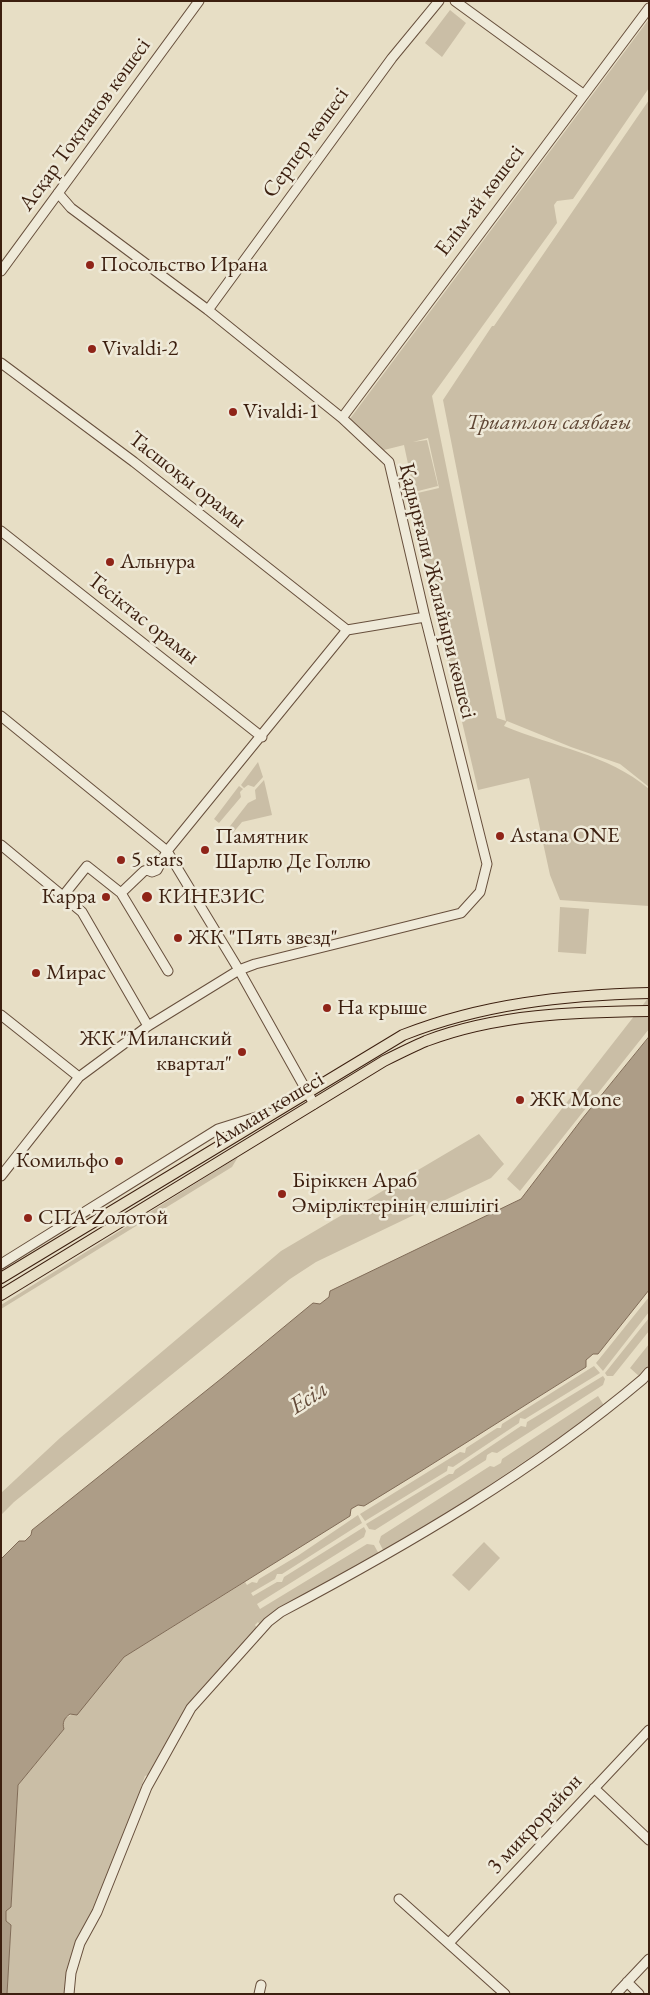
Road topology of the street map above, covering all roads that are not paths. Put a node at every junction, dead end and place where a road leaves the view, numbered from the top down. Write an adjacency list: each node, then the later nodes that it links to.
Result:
1 (199, 1): 6 (street, Асқар Тоқпанов көшесі)
2 (439, 1): 8 (street, Серпер көшесі)
3 (455, 1): 5 (street)
4 (649, 8): 5 (street, Елім-ай көшесі)
5 (583, 94): 10 (street, Елім-ай көшесі)
6 (58, 193): 7 (street, Асқар Тоқпанов көшесі); 8 (street, Қадырғали Жалайыри көшесі)
7 (1, 271)
8 (208, 310): 10 (street, Қадырғали Жалайыри көшесі)
9 (1, 363): 13 (street, Тасшоқы орамы)
10 (342, 418): 12 (street, Қадырғали Жалайыри көшесі)
11 (1, 532): 15 (street, Тесіктас орамы)
12 (425, 617): 13 (street); 20 (street, Қадырғали Жалайыри көшесі)
13 (348, 630): 15 (street)
14 (1, 716): 17 (street)
15 (262, 737): 17 (street)
16 (1, 845): 19 (street)
17 (167, 851): 18 (street); 20 (street)
18 (121, 892): 19 (street); 21 (street)
19 (63, 896): 25 (street)
20 (239, 970): 25 (street, Қадырғали Жалайыри көшесі); 27 (street)
21 (168, 971)
22 (649, 993): 27 (main road, Амман көшесі)
23 (649, 1011): 28 (main road, Амман көшесі)
24 (1, 1015): 26 (street)
25 (148, 1026): 26 (street, Қадырғали Жалайыри көшесі)
26 (79, 1077): 30 (street, Қадырғали Жалайыри көшесі)
27 (308, 1091): 28 (street); 29 (main road, Амман көшесі)
28 (314, 1104): 33 (main road, Амман көшесі)
29 (279, 1110): 31 (street, Амман көшесі); 32 (main road, Амман көшесі)
30 (1, 1176)
31 (1, 1264)
32 (1, 1278)
33 (1, 1295)
34 (647, 1379): 41 (street)
35 (649, 1730): 36 (street, 3 микрорайон)
36 (594, 1788): 37 (street); 39 (street, 3 микрорайон)
37 (649, 1840)
38 (399, 1899): 39 (street)
39 (449, 1944): 45 (street)
40 (649, 1959): 42 (street)
41 (72, 1973): 43 (street); 44 (street)
42 (627, 1982): 46 (street); 47 (street)
43 (69, 1994)
44 (76, 1994)
45 (505, 1994)
46 (616, 1994)
47 (639, 1994)

